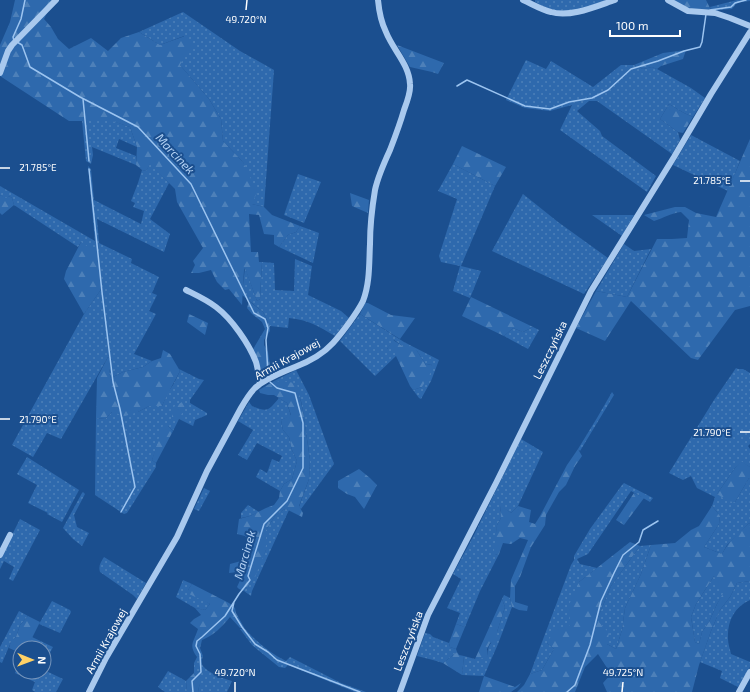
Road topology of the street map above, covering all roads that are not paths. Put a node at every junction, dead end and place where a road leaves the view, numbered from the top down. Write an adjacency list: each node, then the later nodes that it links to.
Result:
1 (56, 0): 8 (street)
2 (522, 0): 3 (street)
3 (615, 0)
4 (668, 0): 6 (street)
5 (378, 1): 10 (street, Armii Krajowej)
6 (750, 26)
7 (750, 32): 15 (street, Leszczyńska)
8 (0, 72)
9 (186, 290): 10 (street)
10 (260, 384): 14 (street, Armii Krajowej)
11 (10, 535): 12 (street)
12 (0, 556)
13 (750, 672): 16 (street)
14 (89, 692)
15 (400, 692)
16 (739, 692)

